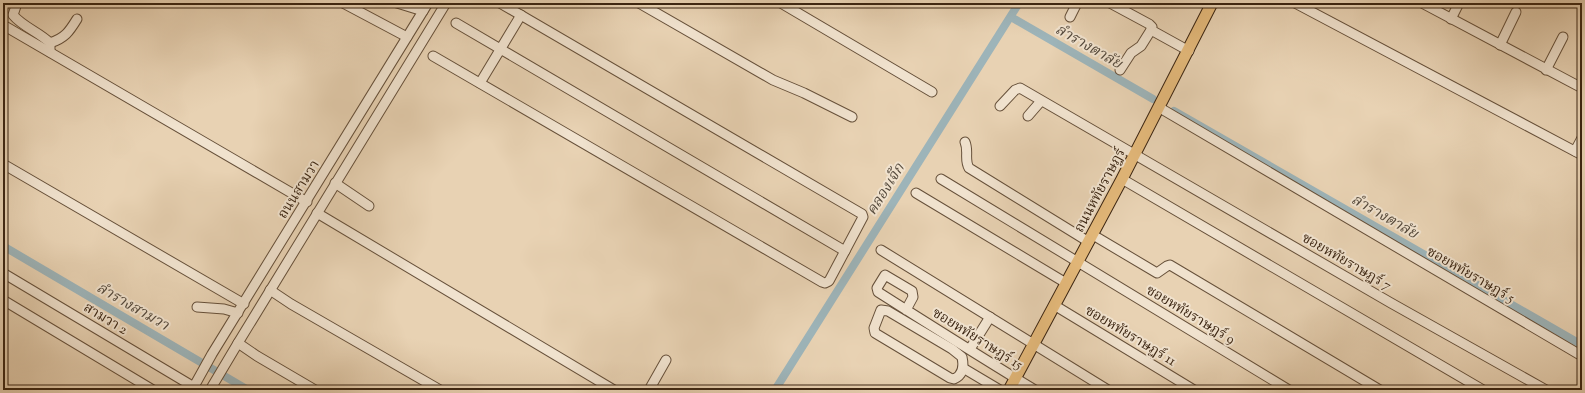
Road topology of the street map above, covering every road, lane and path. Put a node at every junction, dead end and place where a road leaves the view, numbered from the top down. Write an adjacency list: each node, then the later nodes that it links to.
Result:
1 (17, 3): 26 (street)
2 (343, 3): 23 (street)
3 (397, 3): 14 (street)
4 (446, 3): 47 (street, ถนนสามวา)
5 (500, 3): 16 (street)
6 (638, 3): 39 (street)
7 (781, 3): 34 (street)
8 (1077, 3): 17 (street)
9 (1110, 3): 22 (street)
10 (1212, 3): 28 (main road, ถนนหทัยราษฎร์)
11 (1295, 3): 42 (street)
12 (1422, 3): 19 (street)
13 (1459, 3): 19 (street)
14 (425, 7): 23 (street, ถนนสามวา)
15 (1516, 12): 25 (street)
16 (521, 15): 27 (street); 54 (street)
17 (1070, 17)
18 (77, 19): 26 (street)
19 (1451, 19): 25 (street)
20 (456, 23): 27 (street)
21 (3, 24): 26 (street)
22 (1151, 30): 28 (street); 30 (street)
23 (407, 37): 49 (street, ถนนสามวา)
24 (1563, 37): 31 (street)
25 (1500, 45): 31 (street)
26 (50, 48): 49 (street)
27 (500, 50): 32 (street); 54 (street)
28 (1189, 51): 37 (main road, ถนนหทัยราษฎร์)
29 (433, 56): 32 (street)
30 (1120, 70)
31 (1546, 70): 33 (street)
32 (480, 83): 54 (street)
33 (1582, 88)
34 (932, 92)
35 (1041, 101): 36 (street, ซอยหทัยราษฎร์ 7); 38 (street); 43 (street, ซอยหทัยราษฎร์ 7)
36 (1000, 106)
37 (1160, 108): 43 (main road, ถนนหทัยราษฎร์); 69 (street, ซอยหทัยราษฎร์ 5)
38 (1028, 116)
39 (852, 117)
40 (1582, 138): 42 (street)
41 (965, 142): 52 (street)
42 (1578, 153)
43 (1135, 155): 46 (main road, ถนนหทัยราษฎร์); 88 (street, ซอยหทัยราษฎร์ 7)
44 (4, 168): 60 (street)
45 (941, 179): 55 (street, ซอยหทัยราษฎร์ 9)
46 (1122, 179): 52 (main road, ถนนหทัยราษฎร์); 87 (street)
47 (335, 184): 50 (street); 51 (street, ถนนสามวา)
48 (916, 193): 57 (street)
49 (306, 202): 60 (street, ถนนสามวา)
50 (369, 206)
51 (317, 213): 58 (street, ถนนสามวา); 78 (street)
52 (1091, 238): 55 (main road, ถนนหทัยราษฎร์); 86 (street)
53 (881, 250): 65 (street)
54 (845, 251)
55 (1078, 261): 57 (main road, ถนนหทัยราษฎร์); 85 (street, ซอยหทัยราษฎร์ 9)
56 (3, 273): 73 (street, สามวา 2)
57 (1066, 283): 61 (main road, ถนนหทัยราษฎร์)
58 (270, 290): 66 (street, ถนนสามวา); 77 (street)
59 (3, 300): 74 (street)
60 (244, 304): 64 (street, ถนนสามวา)
61 (1054, 305): 67 (main road, ถนนหทัยราษฎร์); 84 (street, ซอยหทัยราษฎร์ 11)
62 (197, 307): 64 (street)
63 (906, 310): 68 (street, ซอยหทัยราษฎร์ 15)
64 (238, 313): 73 (street, ถนนสามวา)
65 (990, 317): 67 (street); 68 (street)
66 (238, 343): 75 (street, ถนนสามวา); 76 (street)
67 (1033, 343): 72 (main road, ถนนหทัยราษฎร์); 83 (street)
68 (970, 349): 72 (street, ซอยหทัยราษฎร์ 15)
69 (1582, 356)
70 (666, 360): 79 (street)
71 (963, 368): 71 (street); 80 (street)
72 (1016, 378): 81 (main road, ถนนหทัยราษฎร์); 82 (street, ซอยหทัยราษฎร์ 15)
73 (193, 388)
74 (153, 390)
75 (210, 390)
76 (315, 390)
77 (440, 390)
78 (614, 390)
79 (649, 390)
80 (1000, 390)
81 (1009, 390)
82 (1035, 390)
83 (1108, 390)
84 (1194, 390)
85 (1289, 390)
86 (1380, 390)
87 (1483, 390)
88 (1546, 390)

